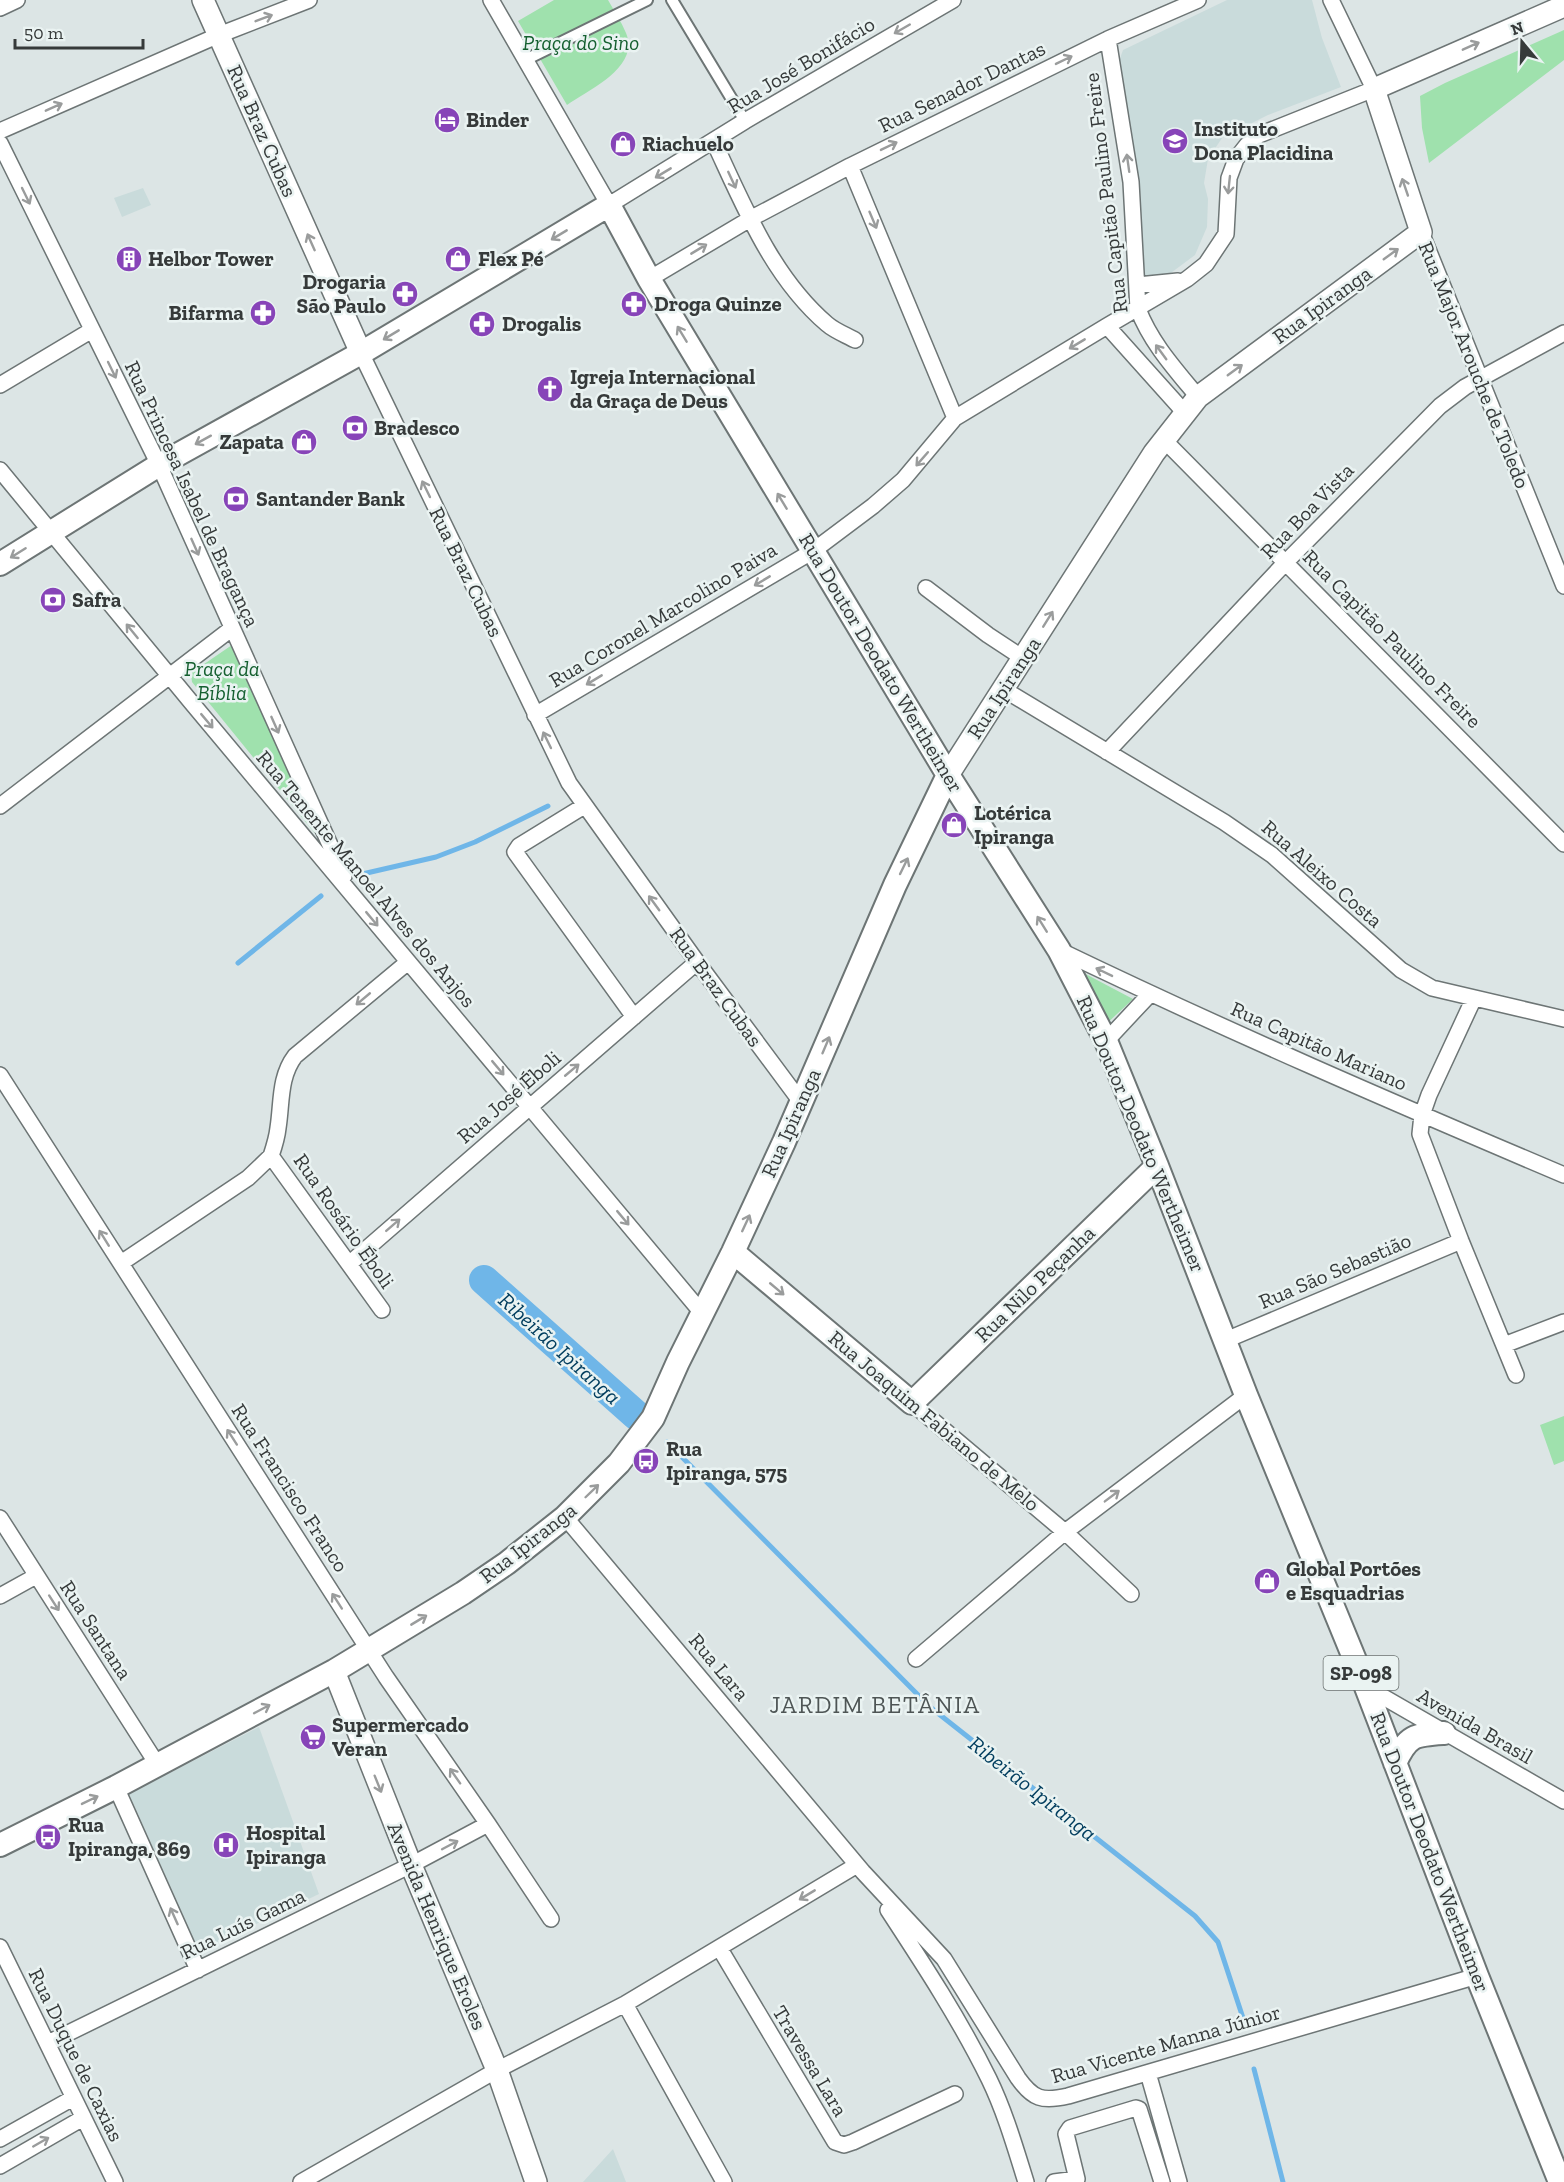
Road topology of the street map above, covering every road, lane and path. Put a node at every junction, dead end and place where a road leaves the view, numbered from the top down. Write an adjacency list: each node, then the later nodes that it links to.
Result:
1 (17, 0): 11 (street)
2 (203, 0): 12 (main road, Rua Braz Cubas)
3 (309, 0): 12 (street, one-way to 3)
4 (491, 0): 14 (street, Rua Doutor Deodato Wertheimer / SP-098)
5 (647, 0): 14 (street)
6 (672, 0): 17 (street)
7 (953, 0): 17 (street, Rua José Bonifácio, one-way to 17)
8 (1198, 0): 13 (street, Rua Senador Dantas)
9 (1331, 0): 16 (street, Rua Major Arouche de Toledo)
10 (1564, 6): 15 (main road, one-way to 10)
11 (0, 8)
12 (219, 35): 18 (street, one-way to 12); 34 (main road, Rua Braz Cubas, one-way to 12)
13 (1108, 39): 22 (street, Rua Senador Dantas, one-way to 13); 28 (street, Rua Capitão Paulino Freire, one-way to 13)
14 (525, 60): 23 (street, Rua Doutor Deodato Wertheimer / SP-098)
15 (1418, 70): 16 (main road); 19 (main road, Rua Major Arouche de Toledo)
16 (1374, 89): 19 (main road, Rua Major Arouche de Toledo); 27 (street, Rua Coronel Marcolino Paiva, one-way to 27)
17 (745, 121): 20 (street, Rua José Bonifácio)
18 (0, 131)
19 (1390, 141): 25 (main road, Rua Major Arouche de Toledo, one-way to 19)
20 (714, 142): 23 (street, Rua José Bonifácio, one-way to 23); 24 (street, one-way to 24)
21 (0, 143): 31 (street, Rua Princesa Isabel de Bragança, one-way to 31)
22 (850, 166): 24 (street, Rua Senador Dantas); 38 (street, one-way to 38)
23 (609, 205): 26 (main road, Rua Doutor Deodato Wertheimer / SP-098); 34 (main road, one-way to 34)
24 (750, 219): 26 (street, Rua Senador Dantas, one-way to 24); 33 (street)
25 (1421, 232): 35 (street, Rua Major Arouche de Toledo); 37 (main road, Rua Ipiranga, one-way to 25)
26 (649, 279): 43 (main road, Rua Doutor Deodato Wertheimer / SP-098, one-way to 26)
27 (1187, 279): 28 (street); 29 (street, Rua Coronel Marcolino Paiva)
28 (1138, 285): 29 (street, Rua Capitão Paulino Freire)
29 (1138, 309): 30 (street, Rua Coronel Marcolino Paiva); 37 (street, Rua Capitão Paulino Freire, one-way to 29)
30 (1107, 326): 37 (street); 38 (street, Rua Coronel Marcolino Paiva, one-way to 38)
31 (92, 330): 36 (street); 40 (street, Rua Princesa Isabel de Bragança, one-way to 40)
32 (1564, 333): 35 (street, Rua Boa Vista)
33 (855, 340)
34 (361, 353): 40 (main road, one-way to 40); 52 (street, Rua Braz Cubas, one-way to 34)
35 (1479, 379): 44 (street, Rua Boa Vista); 46 (street, Rua Major Arouche de Toledo)
36 (0, 385)
37 (1191, 405): 39 (main road, Rua Ipiranga)
38 (955, 418): 43 (street, Rua Coronel Marcolino Paiva, one-way to 43)
39 (1163, 439): 44 (street, Rua Capitão Paulino Freire); 49 (main road, Rua Ipiranga, one-way to 39)
40 (159, 465): 42 (main road); 48 (street, Rua Princesa Isabel de Bragança, one-way to 48)
41 (0, 470): 42 (street, Rua Tenente Manoel Alves dos Anjos)
42 (51, 532): 45 (main road, one-way to 45); 50 (street, Rua Tenente Manoel Alves dos Anjos, one-way to 42)
43 (813, 551): 52 (street, Rua Coronel Marcolino Paiva, one-way to 52); 54 (main road, Rua Doutor Deodato Wertheimer / SP-098)
44 (1286, 562): 53 (street, Rua Boa Vista); 57 (street, Rua Capitão Paulino Freire)
45 (0, 564)
46 (1564, 586)
47 (926, 588): 49 (street)
48 (231, 629): 50 (street); 58 (street, Rua Princesa Isabel de Bragança, one-way to 58)
49 (1023, 658): 51 (main road, Rua Ipiranga)
50 (169, 676): 55 (street); 58 (street, Rua Tenente Manoel Alves dos Anjos, one-way to 58)
51 (1003, 689): 53 (street, Rua Aleixo Costa); 54 (main road, Rua Ipiranga)
52 (535, 715): 56 (street, Rua Braz Cubas, one-way to 52)
53 (1107, 752): 63 (street, Rua Aleixo Costa)
54 (948, 775): 59 (main road, Rua Doutor Deodato Wertheimer / SP-098, one-way to 54); 68 (main road, Rua Ipiranga, one-way to 54)
55 (0, 806)
56 (584, 806): 61 (street, Rua Braz Cubas, one-way to 56); 64 (street)
57 (1564, 844)
58 (355, 898): 60 (street, Rua Tenente Manoel Alves dos Anjos, one-way to 60)
59 (1059, 950): 62 (street, Rua Capitão Mariano, one-way to 59); 66 (main road, Rua Doutor Deodato Wertheimer / SP-098)
60 (408, 962): 69 (street, Rua Tenente Manoel Alves dos Anjos, one-way to 69); 71 (street, Rua Rosário Éboli, one-way to 71)
61 (697, 962): 64 (street, Rua José Éboli); 68 (street, Rua Braz Cubas)
62 (1150, 994): 66 (street); 70 (street, Rua Capitão Mariano)
63 (1474, 998): 65 (street, Rua Aleixo Costa); 70 (street)
64 (634, 1017): 69 (street, Rua José Éboli, one-way to 64)
65 (1564, 1019)
66 (1106, 1041): 72 (main road, Rua Doutor Deodato Wertheimer / SP-098)
67 (0, 1075): 76 (street, Rua Francisco Franco, one-way to 67)
68 (801, 1102): 75 (main road, Rua Ipiranga, one-way to 68)
69 (529, 1106): 77 (street, Rua José Éboli, one-way to 69); 79 (street, Rua Tenente Manoel Alves dos Anjos, one-way to 79)
70 (1422, 1115): 73 (street, Rua Capitão Mariano); 74 (street)
71 (271, 1156): 76 (street); 77 (street, Rua Rosário Éboli)
72 (1157, 1166): 81 (main road, Rua Doutor Deodato Wertheimer / SP-098); 85 (main road, Rua Nilo Peçanha)
73 (1564, 1175)
74 (1461, 1241): 81 (street, Rua São Sebastião); 82 (street)
75 (733, 1252): 79 (main road, Rua Ipiranga); 85 (main road, Rua Joaquim Fabiano de Melo, one-way to 85)
76 (121, 1263): 92 (street, Rua Francisco Franco, one-way to 76)
77 (349, 1264): 78 (street, Rua Rosário Éboli)
78 (382, 1311)
79 (702, 1313): 86 (main road, Rua Ipiranga, one-way to 79)
80 (1564, 1322): 82 (street)
81 (1226, 1340): 84 (main road, Rua Doutor Deodato Wertheimer / SP-098)
82 (1504, 1345): 83 (street)
83 (1516, 1375)
84 (1246, 1395): 88 (street, one-way to 84); 95 (main road, Rua Doutor Deodato Wertheimer / SP-098)
85 (912, 1403): 88 (street, Rua Joaquim Fabiano de Melo)
86 (565, 1517): 92 (main road, Rua Ipiranga, one-way to 86); 104 (street, Rua Lara)
87 (0, 1518): 89 (street, Rua Santana)
88 (1065, 1532): 90 (street, Rua Joaquim Fabiano de Melo); 93 (street)
89 (36, 1576): 91 (street); 98 (street, Rua Santana, one-way to 98)
90 (1131, 1594)
91 (0, 1596)
92 (369, 1651): 94 (main road, Rua Ipiranga); 101 (street, Rua Francisco Franco, one-way to 92)
93 (916, 1659)
94 (333, 1671): 98 (main road, Rua Ipiranga, one-way to 94); 103 (main road, Avenida Henrique Eroles, one-way to 103)
95 (1366, 1687): 96 (street, Avenida Brasil); 97 (main road, Rua Doutor Deodato Wertheimer / SP-098)
96 (1443, 1733): 97 (main road); 100 (street, Avenida Brasil)
97 (1395, 1763): 109 (main road, Rua Doutor Deodato Wertheimer / SP-098)
98 (158, 1764): 99 (main road, Rua Ipiranga)
99 (116, 1787): 102 (main road, Rua Ipiranga, one-way to 99); 108 (street, one-way to 99)
100 (1564, 1801)
101 (488, 1824): 103 (street, Rua Luís Gama, one-way to 101); 105 (street, Rua Francisco Franco)
102 (0, 1845)
103 (411, 1865): 108 (street, Rua Luís Gama); 112 (main road, Avenida Henrique Eroles)
104 (860, 1869): 107 (street, one-way to 107); 113 (street, Rua Vicente Manna Júnior); 124 (street)
105 (551, 1919)
106 (0, 1947): 111 (street, Rua Duque de Caxias)
107 (720, 1949): 110 (street); 114 (street, Travessa Lara)
108 (198, 1970): 111 (street, Rua Luís Gama)
109 (1477, 1976): 113 (street, Rua Vicente Manna Júnior); 128 (main road, Rua Doutor Deodato Wertheimer / SP-098)
110 (625, 2004): 112 (street); 123 (street)
111 (48, 2043): 115 (street, Rua Duque de Caxias)
112 (497, 2070): 120 (main road, Avenida Henrique Eroles); 122 (street)
113 (1148, 2073): 127 (street)
114 (955, 2094)
115 (73, 2098): 116 (street, Rua Duque de Caxias); 117 (street)
116 (83, 2118): 118 (street, one-way to 116); 121 (street, Rua Duque de Caxias)
117 (0, 2139)
118 (0, 2166)
119 (1078, 2180): 125 (street); 126 (street)
120 (533, 2181)
121 (115, 2182)
122 (301, 2182)
123 (724, 2182)
124 (1026, 2182)
125 (1054, 2182)
126 (1162, 2182)
127 (1179, 2182)
128 (1560, 2182)

